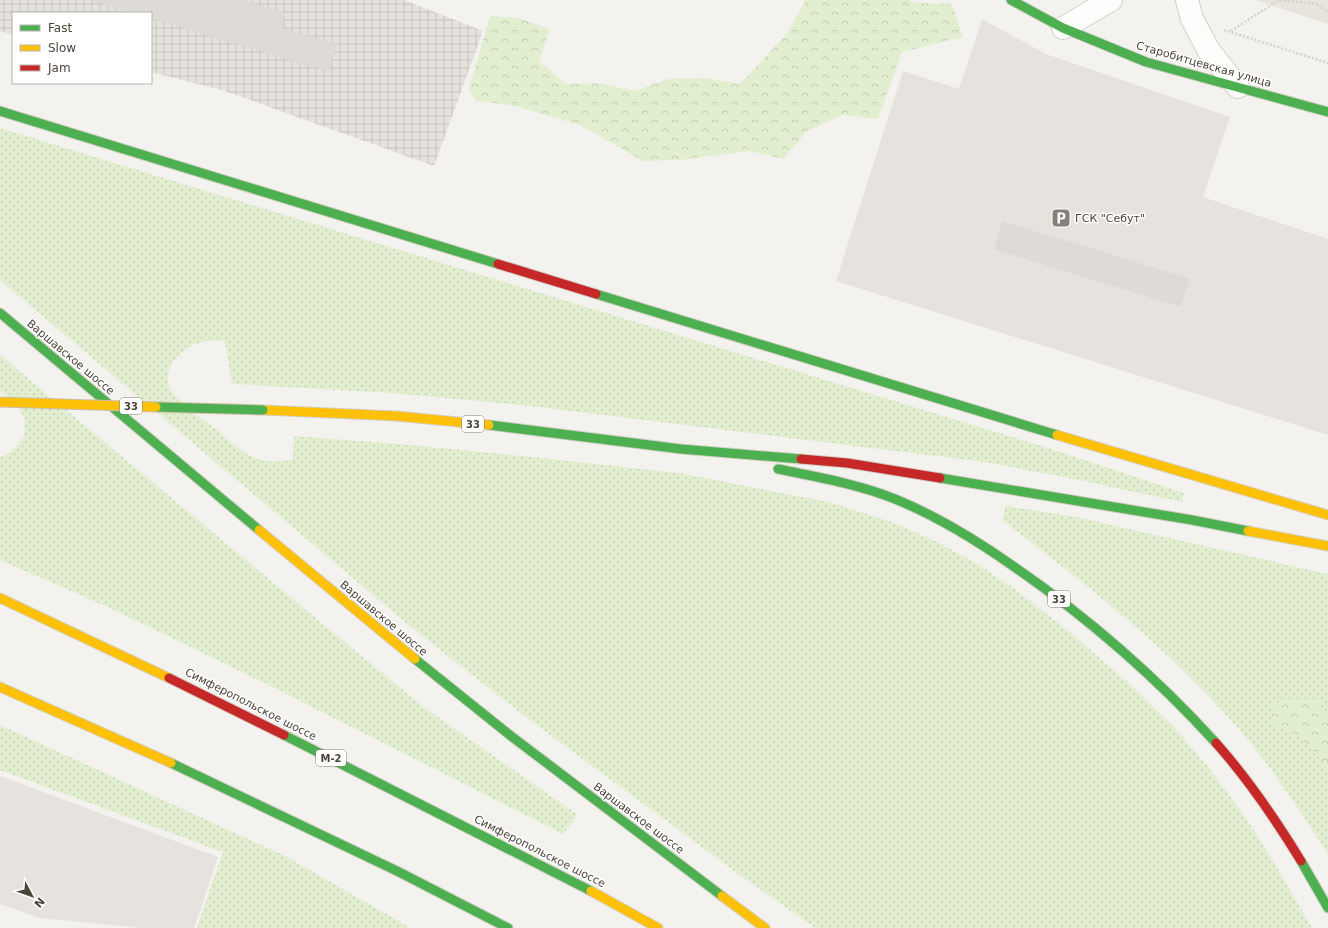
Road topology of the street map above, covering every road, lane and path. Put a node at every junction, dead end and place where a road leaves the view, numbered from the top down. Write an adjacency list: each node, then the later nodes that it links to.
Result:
1 (1010, 0): 6 (main road, Старобитцевская улица)
2 (1111, 0): 6 (street)
3 (1187, 0): 10 (street)
4 (1279, 0): 5 (path); 8 (path)
5 (1328, 12)
6 (1062, 28): 10 (main road, Старобитцевская улица)
7 (1219, 28): 8 (path)
8 (1230, 32): 9 (path)
9 (1328, 63)
10 (1238, 87): 12 (main road, Старобитцевская улица)
11 (0, 111): 18 (main road)
12 (1328, 112)
13 (0, 313): 25 (main road, Варшавское шоссе)
14 (0, 402): 15 (main road, 33, bridge)
15 (681, 449): 16 (main road, 33); 19 (main road, 33)
16 (757, 465)
17 (772, 468): 22 (main road, 33)
18 (1328, 515)
19 (1328, 546)
20 (0, 598): 24 (main road, Симферопольское шоссе / М-2)
21 (0, 687): 23 (main road)
22 (1328, 908)
23 (508, 928)
24 (658, 928)
25 (765, 928)

